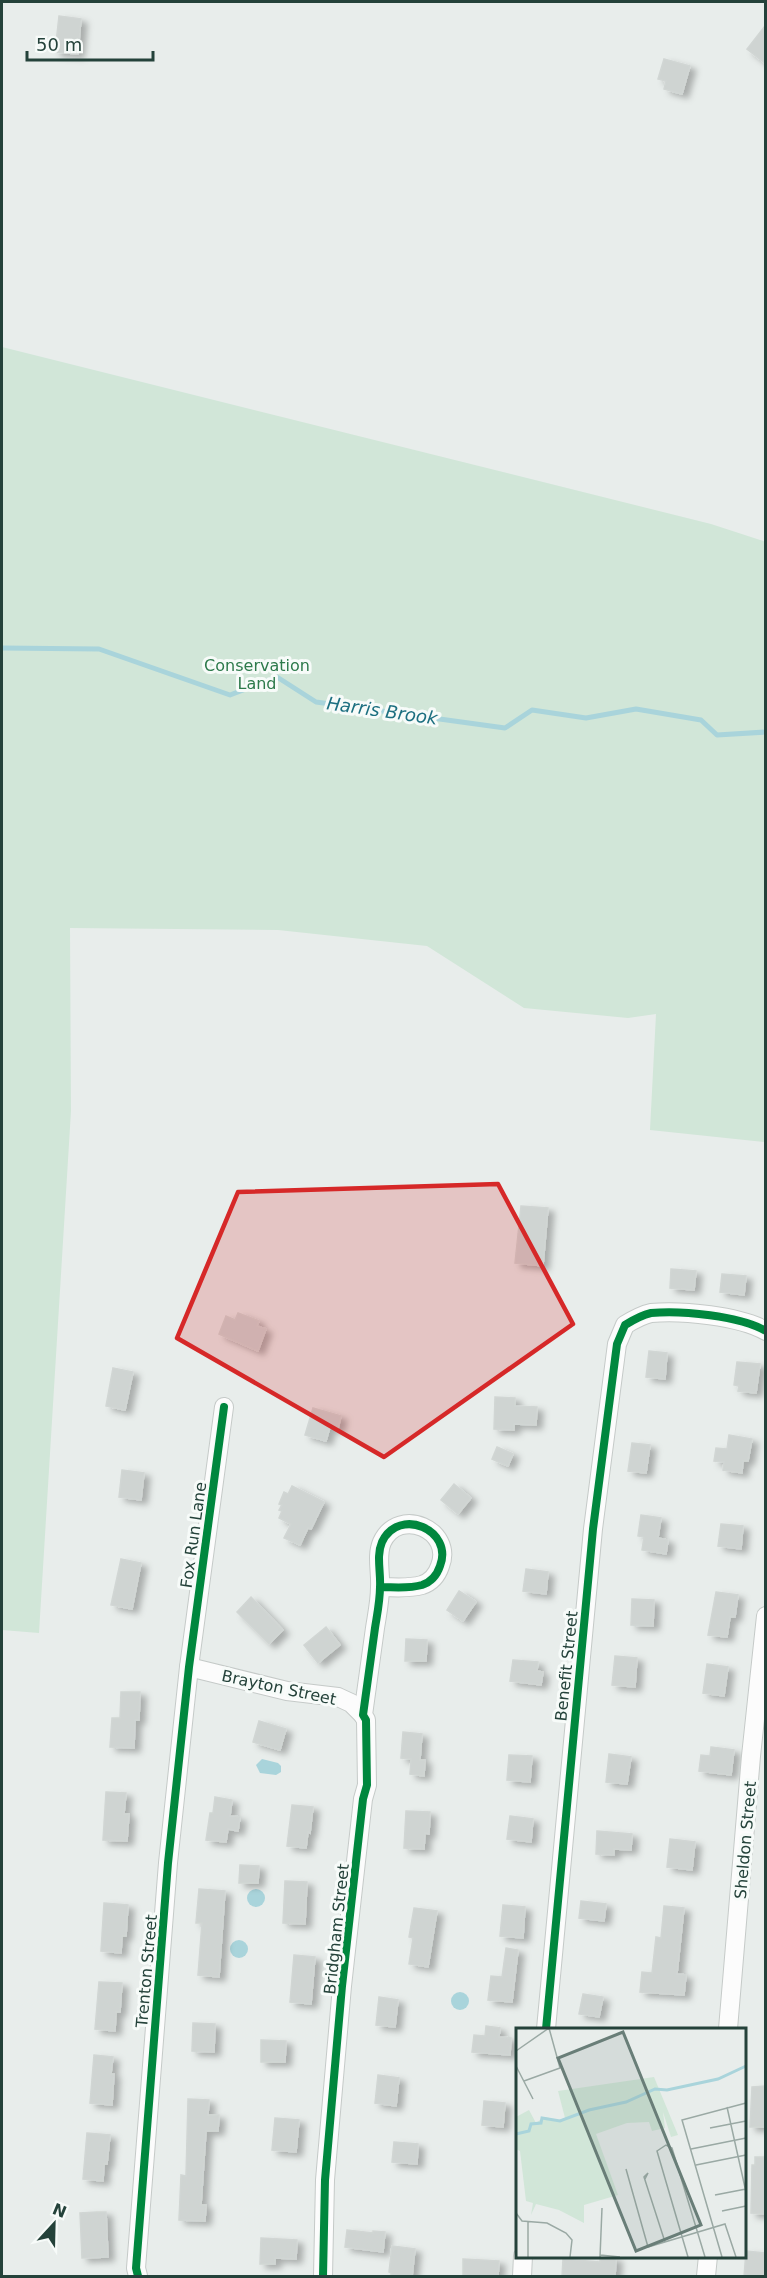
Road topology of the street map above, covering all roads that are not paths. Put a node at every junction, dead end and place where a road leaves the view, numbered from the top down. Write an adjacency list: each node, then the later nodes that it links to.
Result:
1 (765, 1331): 7 (street, Benefit Street)
2 (224, 1407): 5 (street, Fox Run Lane)
3 (380, 1587): 6 (street, Bridgham Street)
4 (765, 1616): 8 (street, Sheldon Street)
5 (189, 1667): 6 (street, Brayton Street); 11 (street, Trenton Street)
6 (363, 1715): 12 (street, Bridgham Street)
7 (546, 2028)
8 (728, 2028)
9 (523, 2257): 13 (street)
10 (708, 2257): 14 (street)
11 (138, 2277)
12 (323, 2277)
13 (522, 2277)
14 (706, 2277)

